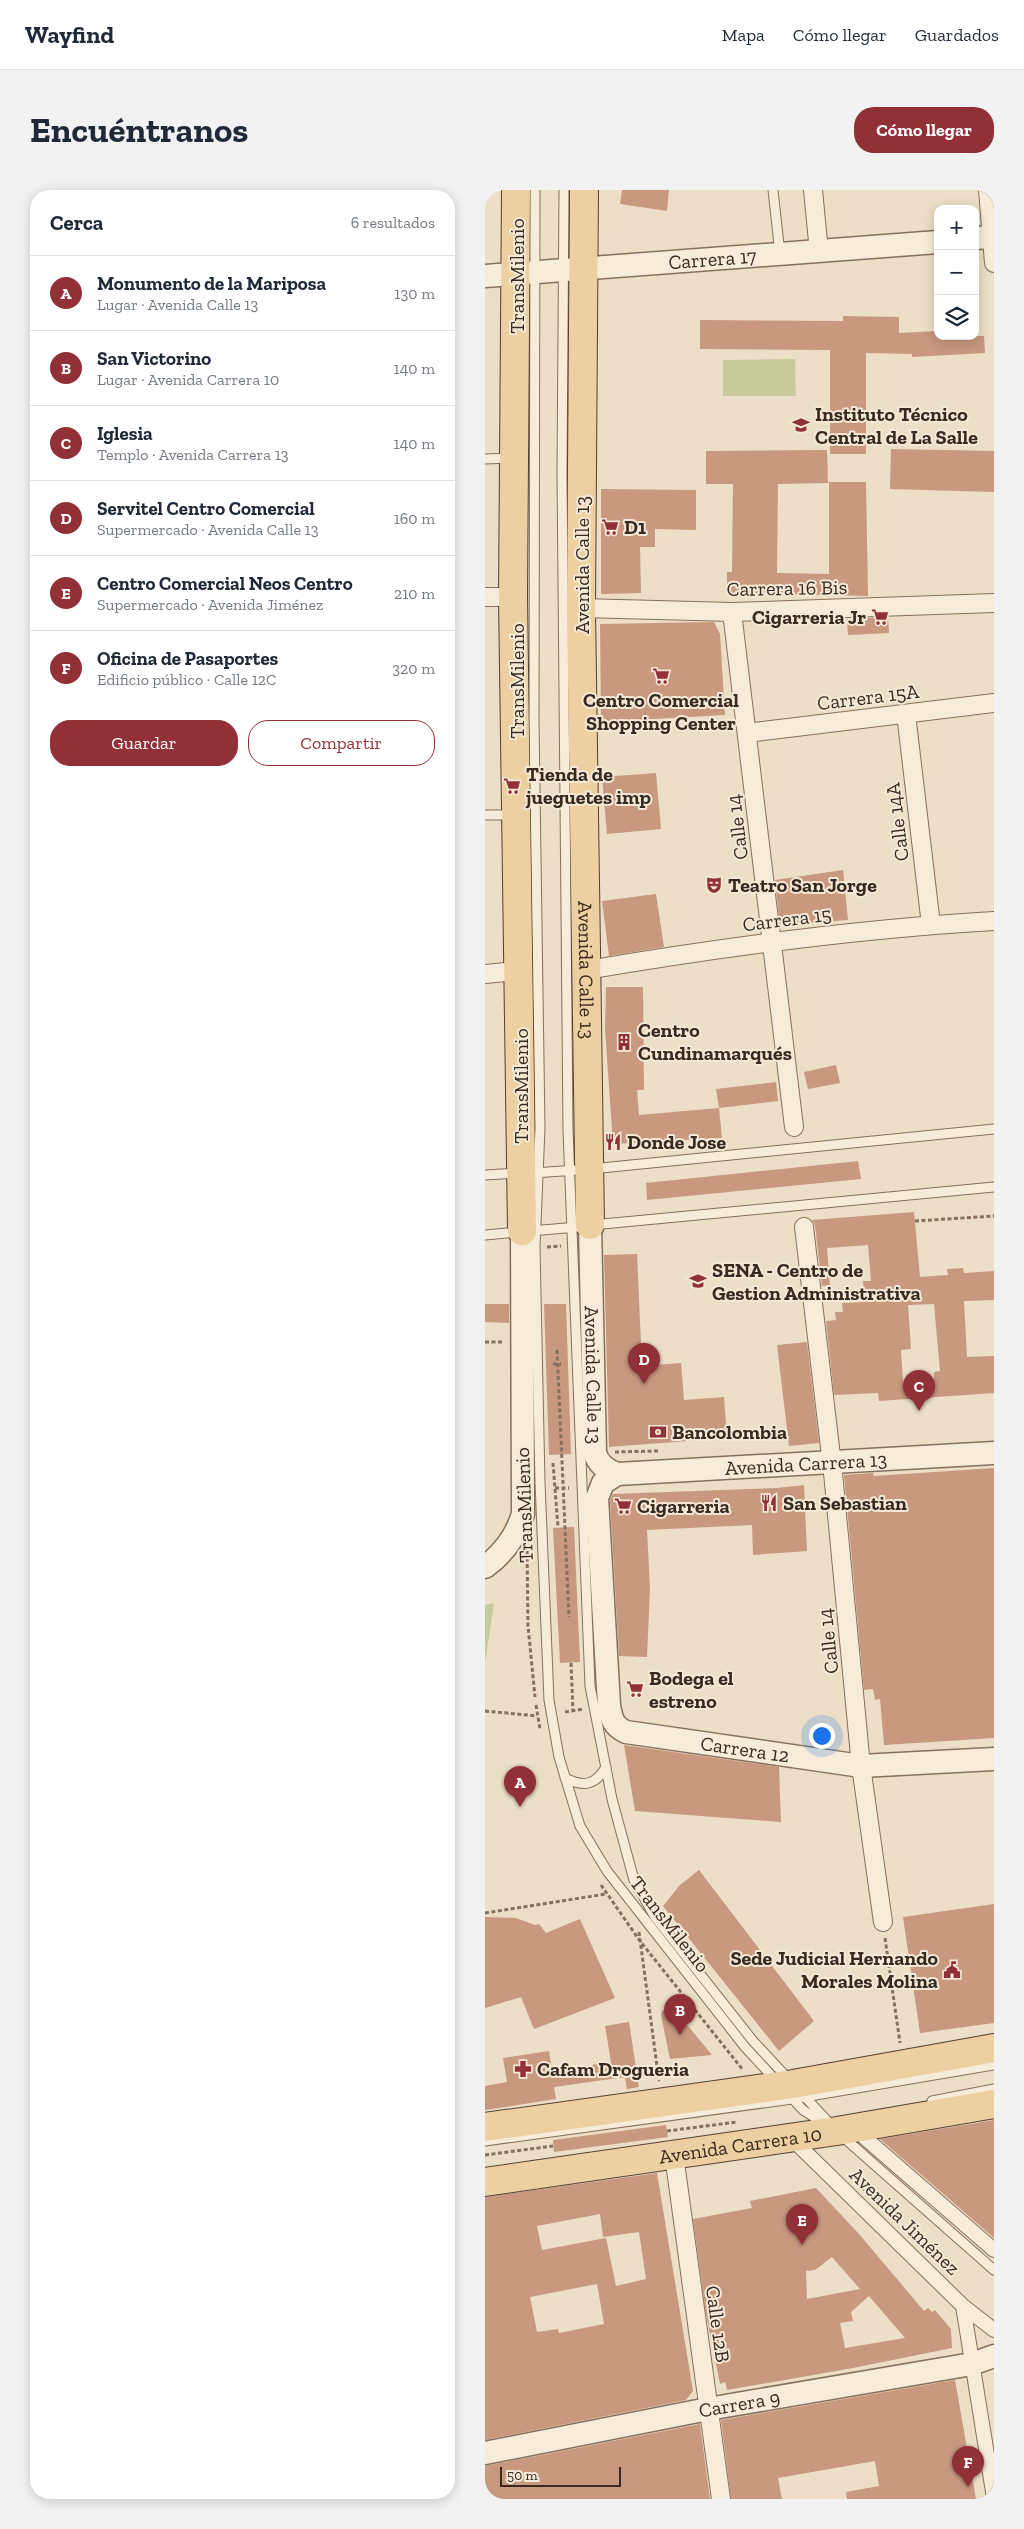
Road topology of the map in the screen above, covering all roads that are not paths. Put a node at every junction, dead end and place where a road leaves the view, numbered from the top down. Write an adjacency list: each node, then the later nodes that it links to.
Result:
1 (515, 190): 14 (main road)
2 (535, 190): 14 (lane, TransMilenio)
3 (564, 190): 13 (lane)
4 (585, 190): 13 (main road, Avenida Calle 13)
5 (773, 190): 11 (lane)
6 (813, 190): 10 (street)
7 (988, 190): 8 (street)
8 (987, 237): 12 (street)
9 (934, 242): 10 (street, Carrera 17)
10 (819, 252): 11 (street, Carrera 17)
11 (780, 254): 13 (street, Carrera 17)
12 (994, 263)
13 (573, 268): 14 (street, Carrera 17); 21 (main road, Avenida Calle 13); 36 (lane)
14 (525, 273): 15 (street, Carrera 17); 16 (main road); 37 (lane, TransMilenio)
15 (485, 276)
16 (513, 458): 17 (lane); 19 (main road)
17 (485, 459)
18 (485, 597): 19 (street)
19 (513, 597): 27 (main road)
20 (994, 604): 22 (street, Carrera 16 Bis)
21 (581, 608): 22 (street, Carrera 16 Bis); 31 (main road, Avenida Calle 13)
22 (732, 612): 25 (street, Calle 14)
23 (994, 703): 24 (street, Carrera 15A)
24 (906, 714): 25 (street, Carrera 15A); 29 (street, Calle 14A)
25 (747, 733): 30 (street, Calle 14)
26 (485, 814): 27 (lane)
27 (515, 815): 32 (main road)
28 (994, 921): 29 (street, Carrera 15)
29 (931, 924): 30 (street, Carrera 15)
30 (771, 941): 31 (street, Carrera 15); 34 (street, Calle 14)
31 (587, 970): 36 (main road, Avenida Calle 13)
32 (517, 971): 33 (street); 37 (main road)
33 (485, 974)
34 (794, 1127)
35 (994, 1129): 36 (lane, TransMilenio)
36 (579, 1170): 37 (lane, TransMilenio); 40 (main road, Avenida Calle 13)
37 (530, 1173): 38 (lane, TransMilenio); 43 (main road)
38 (485, 1176)
39 (994, 1187): 40 (lane)
40 (581, 1226): 43 (lane); 46 (street, Avenida Calle 13); 50 (lane, TransMilenio)
41 (804, 1227): 45 (street, Calle 14)
42 (485, 1235): 43 (lane)
43 (533, 1236): 47 (street); 51 (lane, TransMilenio)
44 (994, 1453): 45 (street, Avenida Carrera 13)
45 (832, 1461): 46 (street, Avenida Carrera 13); 49 (street, Calle 14)
46 (617, 1474): 49 (street, Carrera 12)
47 (485, 1567)
48 (994, 1758): 49 (street, Carrera 12)
49 (861, 1766): 52 (street, Calle 14)
50 (606, 1767): 51 (lane); 56 (lane, TransMilenio)
51 (565, 1778): 56 (lane, TransMilenio)
52 (883, 1922)
53 (994, 2048): 56 (main road)
54 (994, 2065): 56 (lane)
55 (994, 2089): 57 (lane)
56 (793, 2092): 59 (lane, TransMilenio); 59 (lane, TransMilenio); 60 (main road); 63 (lane)
57 (918, 2104)
58 (994, 2104): 59 (main road, Avenida Carrera 10)
59 (829, 2122): 61 (main road, Avenida Carrera 10); 67 (lane, TransMilenio)
60 (485, 2127)
61 (800, 2130): 64 (main road, Avenida Carrera 10); 68 (street, Avenida Jiménez)
62 (864, 2138): 66 (street)
63 (485, 2141)
64 (671, 2143): 65 (main road, Avenida Carrera 10); 72 (street, Calle 12B)
65 (485, 2182)
66 (994, 2250)
67 (994, 2270)
68 (963, 2306): 69 (street, Avenida Jiménez); 71 (street)
69 (994, 2330)
70 (994, 2356): 71 (street, Carrera 9)
71 (972, 2364): 72 (street, Carrera 9); 74 (street)
72 (708, 2409): 73 (street, Carrera 9); 75 (street, Calle 12B)
73 (485, 2453)
74 (994, 2498)
75 (721, 2499)

